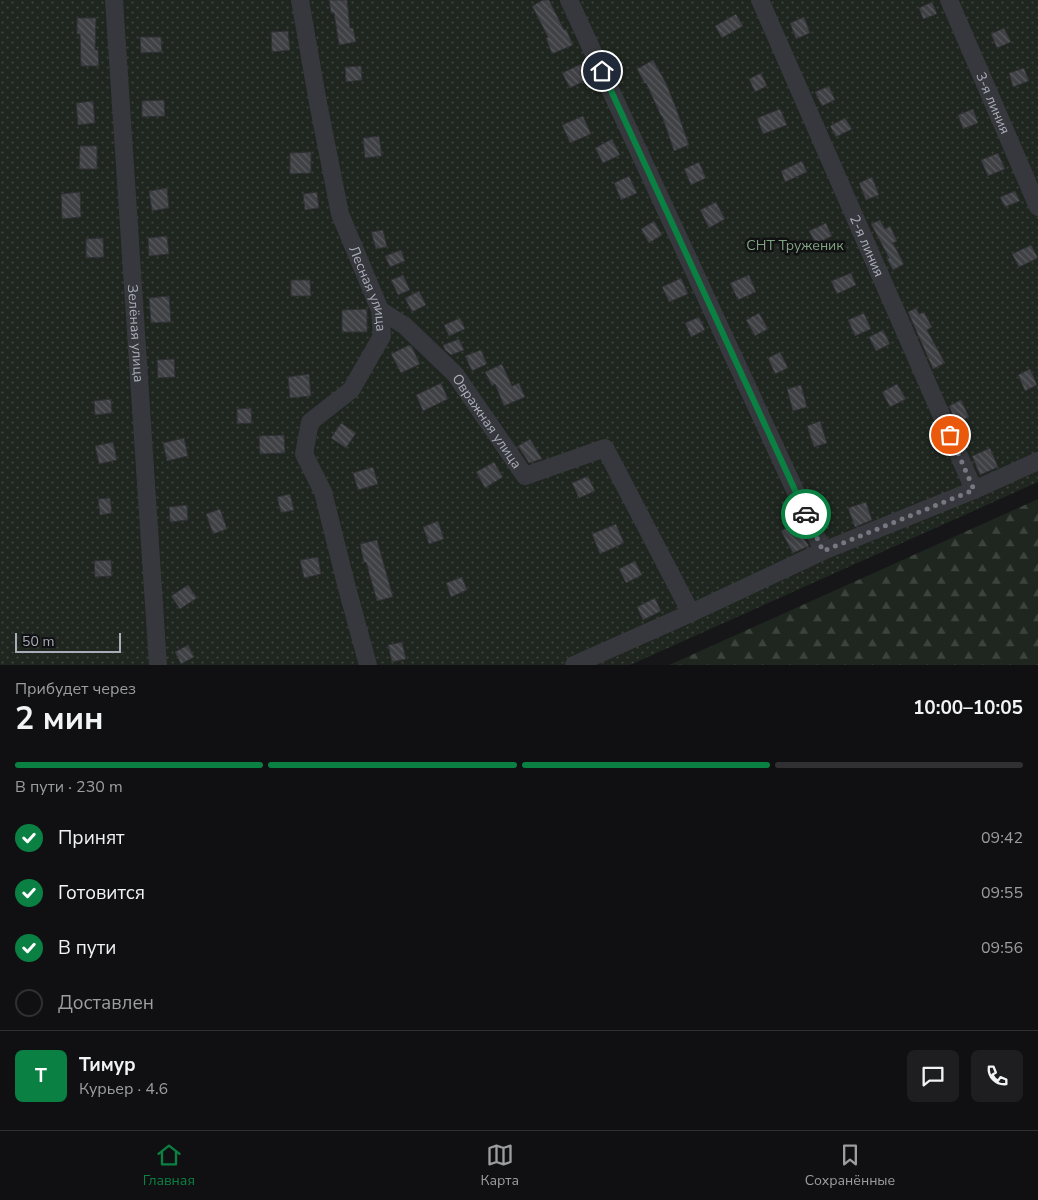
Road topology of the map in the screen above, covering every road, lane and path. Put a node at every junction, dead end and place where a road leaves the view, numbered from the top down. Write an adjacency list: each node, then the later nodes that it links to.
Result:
1 (114, 0): 12 (street, Зелёная улица)
2 (300, 0): 7 (street, Лесная улица)
3 (569, 0): 10 (street)
4 (760, 0): 9 (street, 2-я линия)
5 (949, 0): 6 (street, 3-я линия)
6 (1038, 207)
7 (380, 310): 11 (street, Овражная улица); 13 (street, Лесная улица)
8 (1038, 461): 9 (street)
9 (974, 490): 10 (street)
10 (823, 551): 11 (street)
11 (690, 613): 14 (street)
12 (158, 665)
13 (368, 665)
14 (574, 665)

